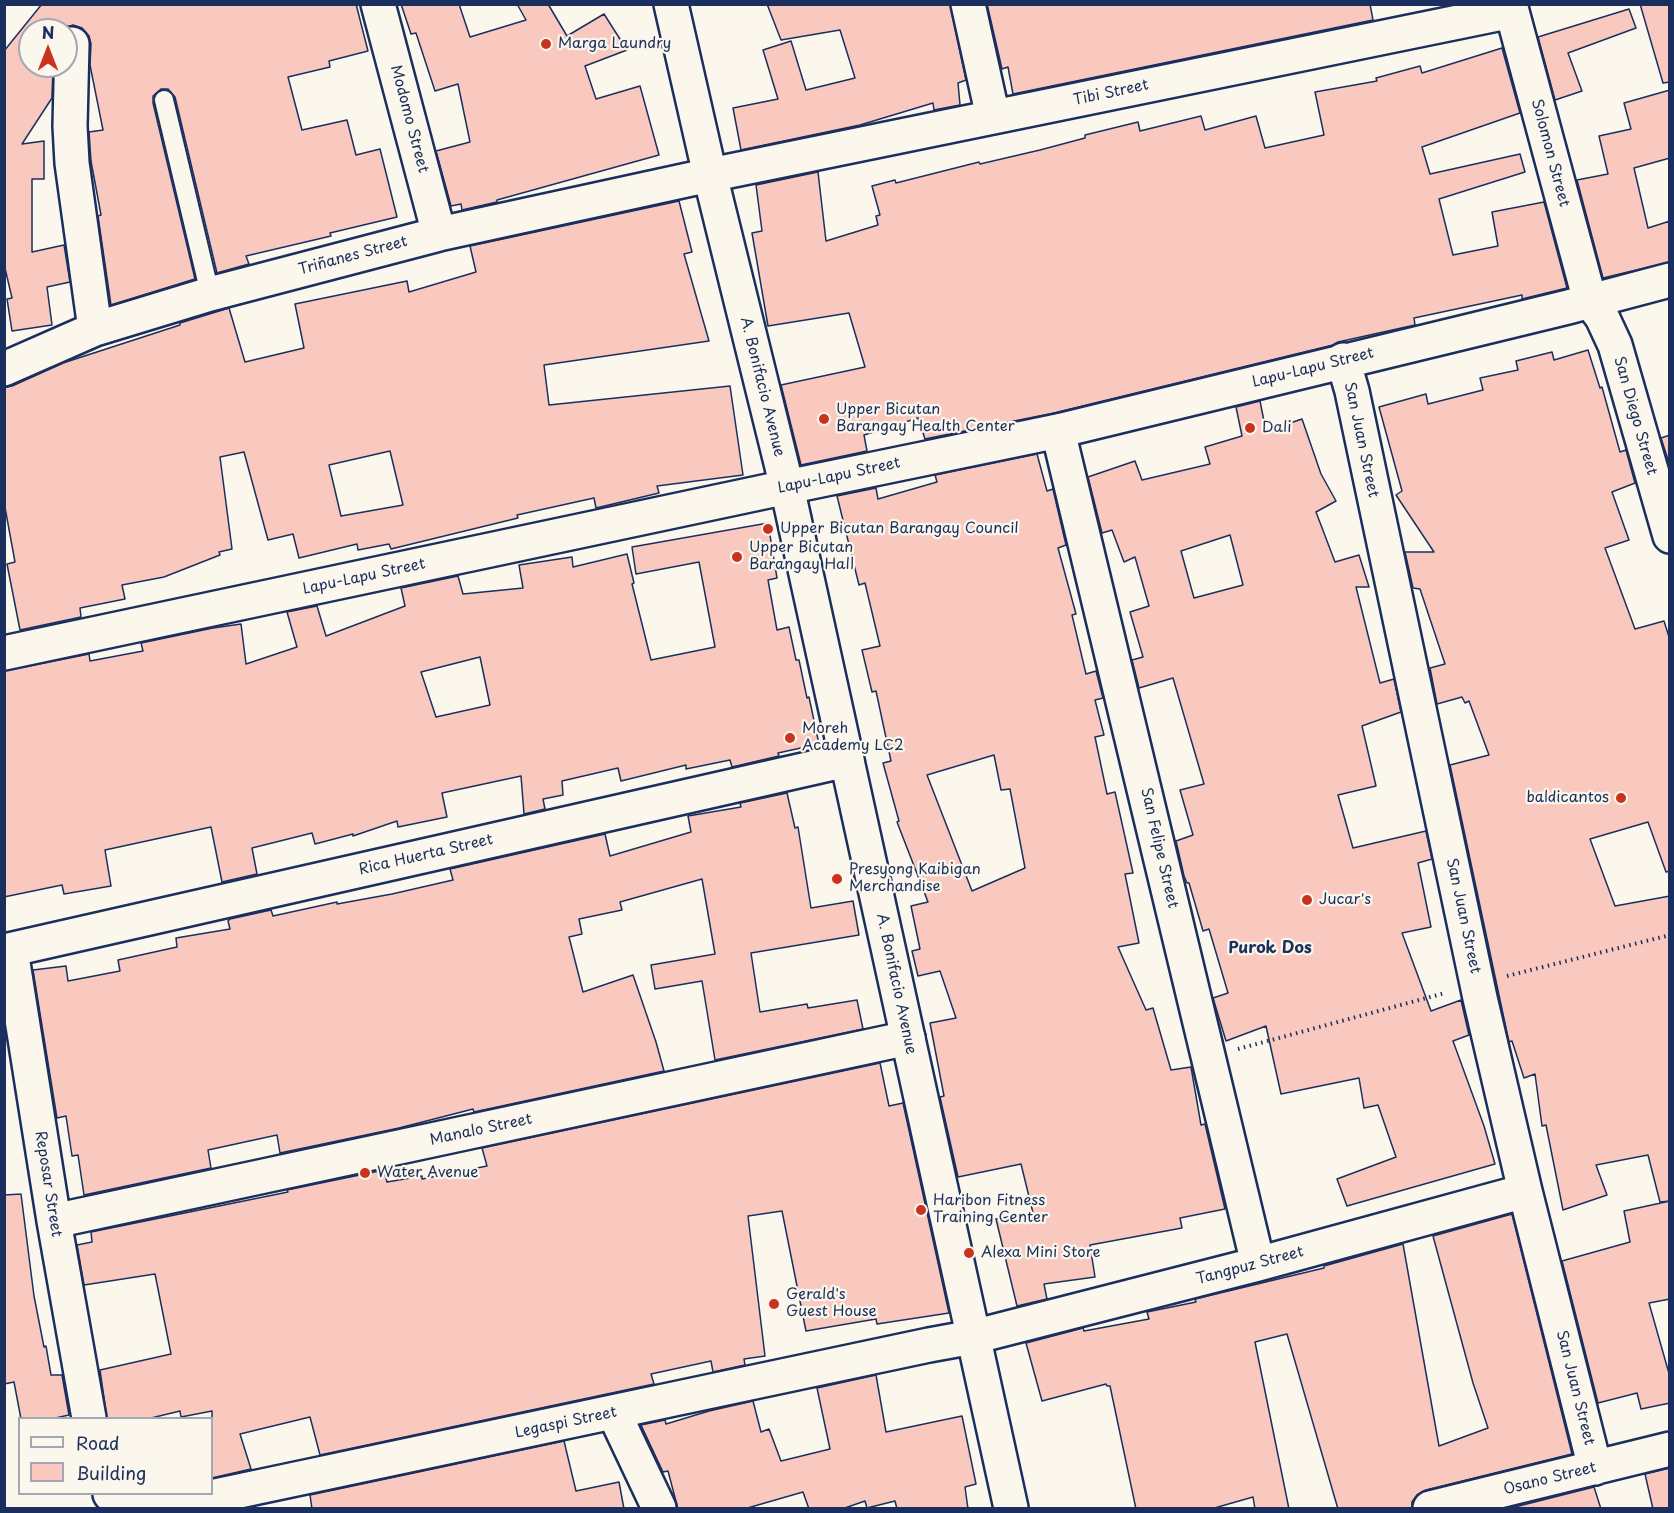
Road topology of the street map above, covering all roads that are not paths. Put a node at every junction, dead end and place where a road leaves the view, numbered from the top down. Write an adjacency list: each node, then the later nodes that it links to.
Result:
1 (378, 4): 9 (street, Modomo Street)
2 (671, 4): 8 (street, A. Bonifacio Avenue)
3 (968, 4): 7 (street)
4 (1511, 8): 7 (street, Tibi Street); 12 (street, Solomon Street)
5 (71, 78): 13 (street)
6 (164, 100): 11 (lane)
7 (993, 117): 8 (street, Tibi Street)
8 (710, 176): 9 (street, Triñanes Street); 17 (street, A. Bonifacio Avenue)
9 (439, 234): 11 (street, Triñanes Street)
10 (1670, 280): 12 (street, Lapu-Lapu Street)
11 (210, 294): 13 (street, Triñanes Street)
12 (1590, 301): 14 (street, Lapu-Lapu Street); 18 (street, San Diego Street)
13 (95, 329): 15 (street, Triñanes Street)
14 (1343, 360): 16 (street, Lapu-Lapu Street); 23 (street, San Juan Street)
15 (4, 369)
16 (1058, 431): 17 (street, Lapu-Lapu Street); 25 (street, San Felipe Street)
17 (787, 487): 19 (street, Lapu-Lapu Street); 20 (street, A. Bonifacio Avenue)
18 (1670, 536)
19 (4, 653)
20 (847, 760): 21 (street, Rica Huerta Street); 22 (street, A. Bonifacio Avenue)
21 (8, 950): 24 (street, Reposar Street)
22 (908, 1038): 24 (street, Manalo Street); 26 (street, A. Bonifacio Avenue)
23 (1525, 1191): 25 (street, Tangpuz Street); 30 (street, San Juan Street)
24 (54, 1221): 28 (street, Reposar Street)
25 (1258, 1264): 26 (street, Tangpuz Street)
26 (973, 1337): 27 (street, Legaspi Street); 33 (street, A. Bonifacio Avenue)
27 (614, 1413): 31 (street, Legaspi Street); 32 (street)
28 (89, 1417)
29 (1670, 1449): 30 (street, Osano Street)
30 (1595, 1468): 34 (street, Osano Street)
31 (159, 1509)
32 (658, 1509)
33 (1011, 1509)
34 (1430, 1509)

